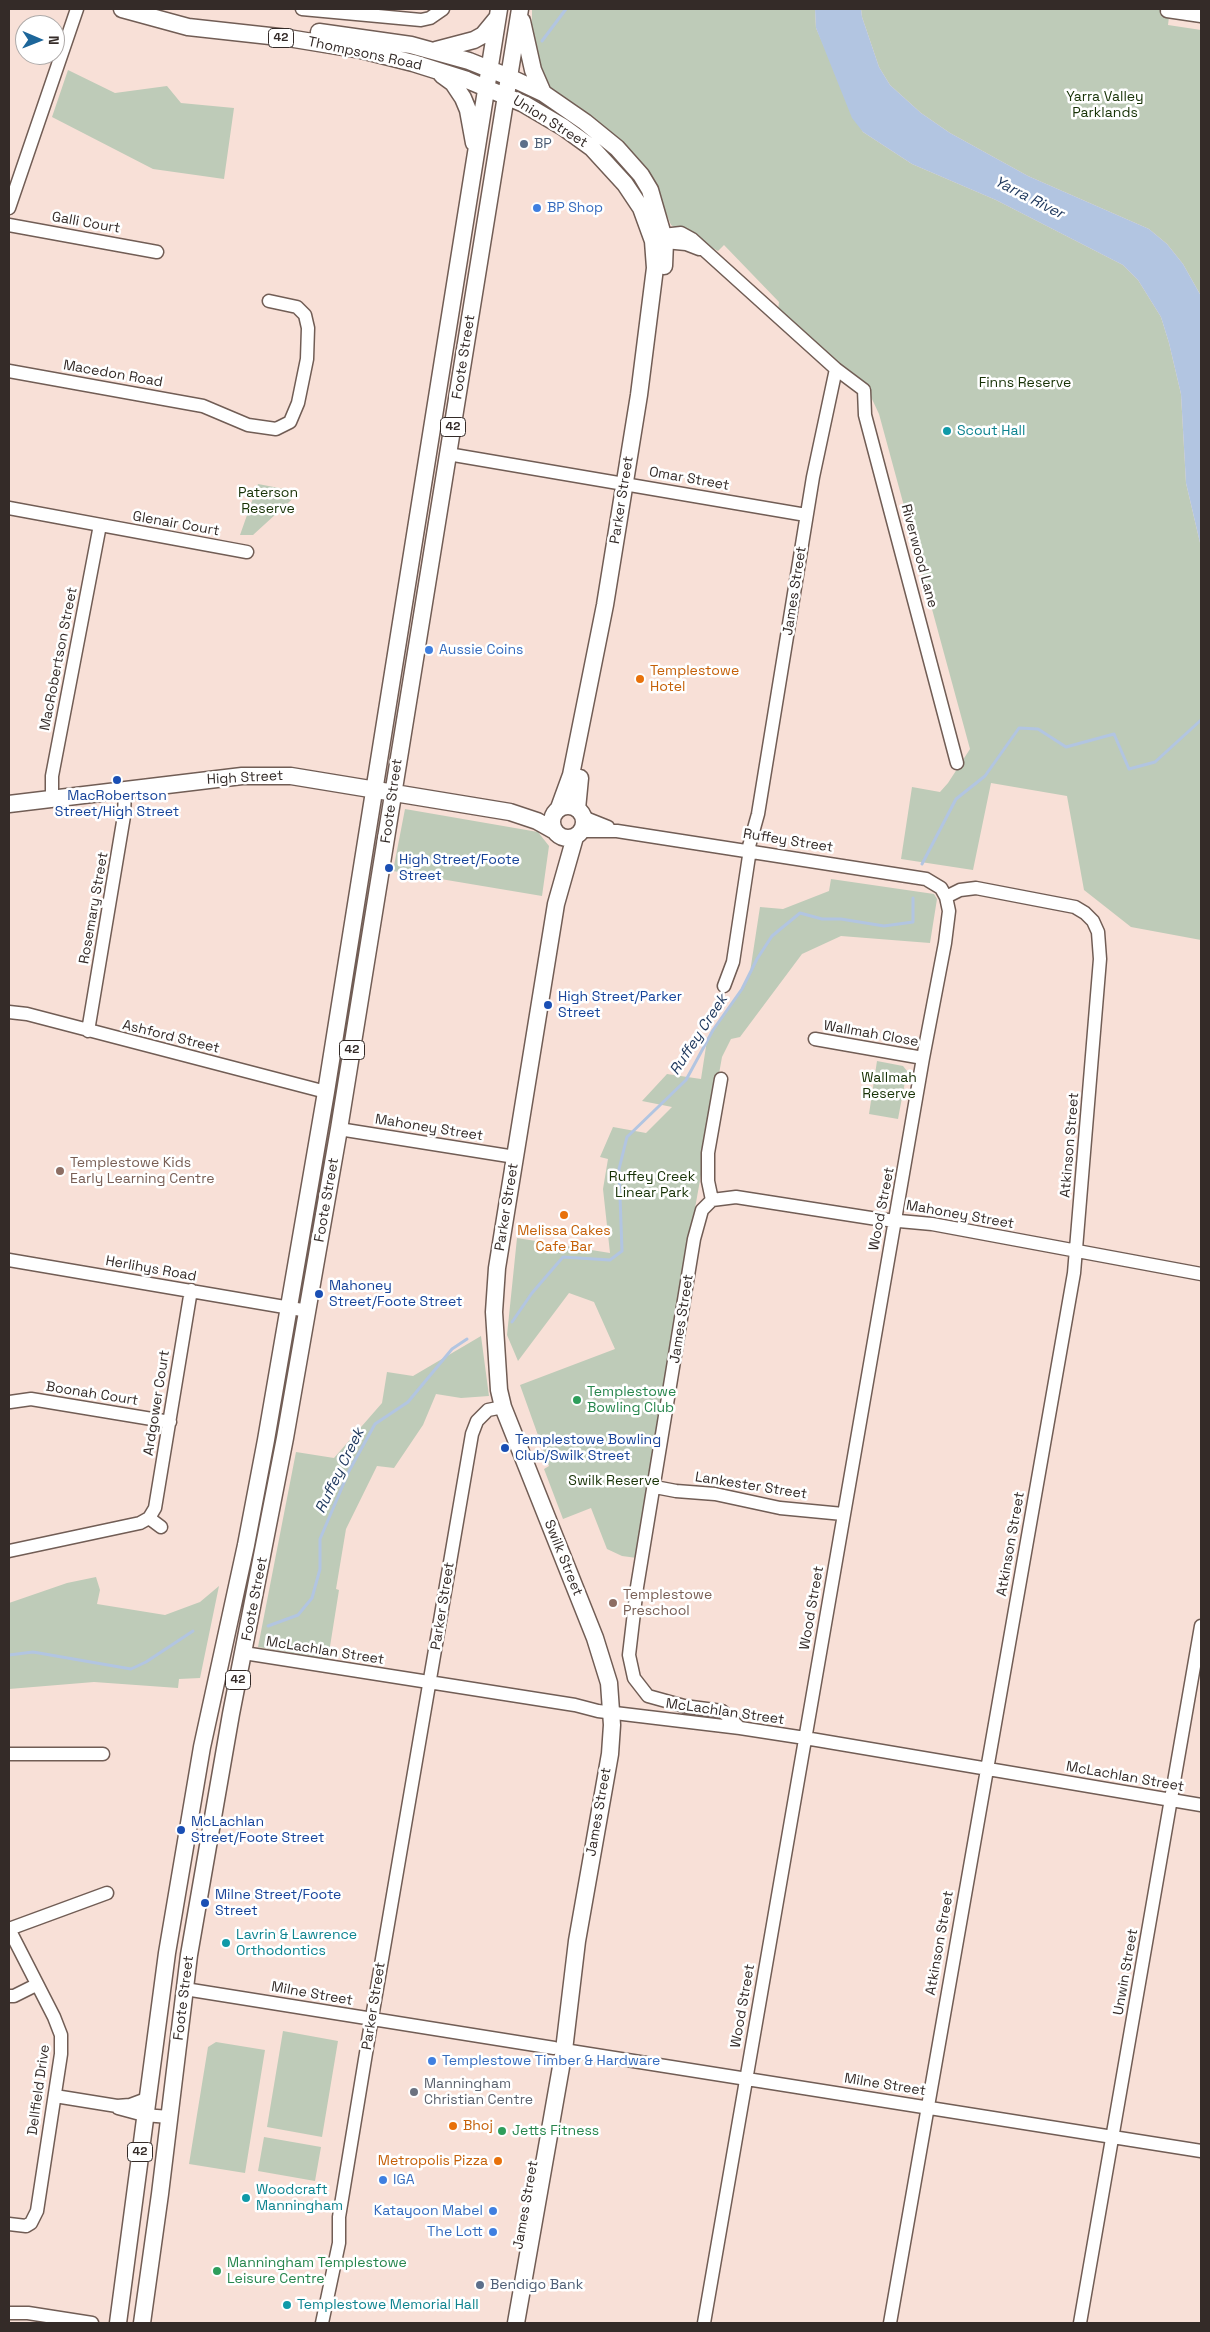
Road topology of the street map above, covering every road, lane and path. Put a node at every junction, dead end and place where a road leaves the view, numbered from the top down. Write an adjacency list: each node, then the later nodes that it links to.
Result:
1 (77, 9): 18 (street)
2 (122, 9): 11 (main road, Thompsons Road / 42)
3 (155, 9): 10 (main road, Thompsons Road / 42)
4 (302, 9): 5 (street)
5 (443, 9)
6 (520, 9): 13 (main road, Foote Street); 15 (main road)
7 (1167, 11): 9 (street)
8 (498, 14): 10 (main road); 12 (main road, Foote Street)
9 (1201, 16)
10 (434, 51): 12 (main road, Thompsons Road / 42)
11 (430, 68): 14 (main road, Thompsons Road / 42); 17 (main road, 42)
12 (489, 68): 13 (main road, Thompsons Road / 42); 14 (main road, Foote Street)
13 (510, 77): 15 (main road, Union Street); 16 (main road, Foote Street / 42)
14 (487, 89): 16 (main road, Union Street); 17 (main road, Foote Street)
15 (543, 93): 20 (main road, Union Street)
16 (508, 96): 20 (main road, Union Street); 25 (main road, Foote Street / 42)
17 (476, 157): 33 (main road, Foote Street / 42)
18 (9, 208)
19 (9, 225): 21 (street, Galli Court)
20 (660, 240): 23 (street); 26 (main road, Parker Street)
21 (157, 252)
22 (269, 301): 24 (street, Macedon Road)
23 (836, 369): 28 (street, James Street); 32 (street, Riverwood Lane)
24 (9, 371)
25 (448, 454): 26 (street, Omar Street); 35 (main road, Foote Street / 42)
26 (625, 484): 28 (street, Omar Street); 31 (main road, Parker Street)
27 (9, 508): 29 (street, Glenair Court)
28 (806, 515): 42 (street, James Street)
29 (100, 525): 30 (street, Glenair Court); 36 (street, MacRobertson Street)
30 (247, 552)
31 (605, 605): 38 (main road, Parker Street); 40 (main road, Parker Street)
32 (957, 763)
33 (375, 789): 34 (main road, High Street); 35 (main road, High Street); 51 (main road, Foote Street / 42)
34 (125, 790): 36 (main road, High Street); 47 (street, Rosemary Street)
35 (394, 792): 39 (main road, High Street); 52 (main road, Foote Street / 42)
36 (52, 799): 37 (main road, High Street)
37 (9, 804)
38 (558, 810): 39 (main road, High Street); 40 (main road); 41 (main road)
39 (510, 812): 41 (main road, High Street)
40 (579, 823): 41 (main road); 42 (street, Ruffey Street); 44 (main road, Parker Street)
41 (554, 832): 44 (main road, Parker Street)
42 (752, 851): 43 (street, Ruffey Street); 45 (street, James Street)
43 (946, 897): 49 (street, Wood Street); 56 (street, Atkinson Street)
44 (556, 904): 53 (main road, Parker Street)
45 (724, 986)
46 (9, 1012): 47 (street, Ashford Street)
47 (88, 1031): 51 (street, Ashford Street)
48 (815, 1039): 49 (street, Wallmah Close)
49 (923, 1058): 55 (street, Wood Street)
50 (721, 1079): 54 (street)
51 (326, 1092): 60 (main road, Foote Street / 42)
52 (339, 1128): 53 (street, Mahoney Street); 61 (main road, Foote Street / 42)
53 (515, 1157): 63 (main road, Parker Street)
54 (712, 1200): 55 (street, Mahoney Street); 65 (street, James Street)
55 (896, 1220): 56 (street, Mahoney Street); 66 (street, Wood Street)
56 (1076, 1252): 58 (street, Mahoney Street); 79 (street, Atkinson Street)
57 (9, 1260): 59 (street, Herlihys Road)
58 (1201, 1274)
59 (191, 1290): 60 (street, Herlihys Road); 64 (street, Ardgower Court)
60 (289, 1308): 61 (street, Herlihys Road); 71 (main road, Foote Street / 42)
61 (308, 1311): 72 (main road, Foote Street / 42)
62 (10, 1402): 64 (street, Boonah Court)
63 (503, 1407): 73 (street, Parker Street); 74 (main road, Swilk Street)
64 (170, 1422): 67 (street, Ardgower Court)
65 (655, 1486): 66 (street, Lankester Street); 75 (street, James Street)
66 (843, 1514): 76 (street, Wood Street)
67 (148, 1518): 68 (street); 69 (street)
68 (161, 1527)
69 (9, 1551)
70 (1201, 1626): 80 (street, Unwin Street)
71 (224, 1649): 72 (main road); 85 (main road, Foote Street / 42)
72 (244, 1653): 73 (street, McLachlan Street); 86 (main road, Foote Street / 42)
73 (431, 1682): 74 (street, McLachlan Street); 88 (street, Parker Street)
74 (612, 1712): 75 (street, McLachlan Street); 89 (main road, James Street)
75 (740, 1728): 76 (street, McLachlan Street)
76 (805, 1738): 79 (street, McLachlan Street); 90 (street, Wood Street)
77 (9, 1754): 78 (street)
78 (103, 1754)
79 (986, 1768): 80 (street, McLachlan Street); 92 (street, Atkinson Street)
80 (1171, 1800): 81 (street, McLachlan Street); 95 (street, Unwin Street)
81 (1201, 1805)
82 (107, 1893): 83 (street)
83 (9, 1929): 84 (street, Dellfield Drive)
84 (36, 1985): 87 (street); 91 (street, Dellfield Drive)
85 (161, 1986): 86 (main road); 93 (main road, Foote Street / 42)
86 (185, 1989): 88 (street, Milne Street); 94 (main road, Foote Street / 42)
87 (9, 1996)
88 (372, 2020): 89 (street, Milne Street); 105 (street, Parker Street)
89 (559, 2049): 90 (street, Milne Street); 100 (main road, James Street)
90 (745, 2078): 92 (street, Milne Street); 108 (street, Wood Street)
91 (55, 2096): 93 (street); 97 (street, Dellfield Drive)
92 (927, 2106): 95 (street, Milne Street); 109 (street, Atkinson Street)
93 (145, 2107): 94 (street); 98 (main road, Foote Street / 42)
94 (169, 2117): 99 (main road, Foote Street / 42)
95 (1112, 2136): 96 (street, Milne Street); 110 (street, Unwin Street)
96 (1201, 2151)
97 (14, 2225)
98 (126, 2263): 99 (main road); 103 (main road, Foote Street / 42)
99 (150, 2266): 104 (main road, Foote Street / 42)
100 (514, 2301): 106 (main road, James Street); 107 (main road, James Street)
101 (9, 2313): 102 (street)
102 (92, 2323)
103 (118, 2323)
104 (142, 2323)
105 (322, 2323)
106 (505, 2323)
107 (516, 2323)
108 (704, 2323)
109 (890, 2323)
110 (1080, 2323)

